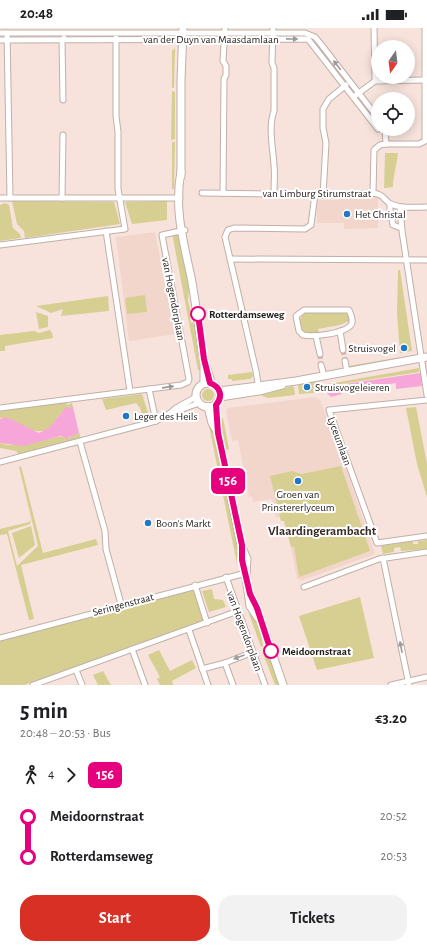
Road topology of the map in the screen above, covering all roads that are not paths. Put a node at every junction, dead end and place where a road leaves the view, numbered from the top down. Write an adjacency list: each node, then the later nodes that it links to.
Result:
1 (374, 28): 23 (street)
2 (425, 28): 25 (street)
3 (41, 30): 9 (street, van der Duyn van Maasdamlaan); 10 (street, van der Duyn van Maasdamlaan); 18 (street)
4 (132, 30): 11 (street, van der Duyn van Maasdamlaan); 12 (street, van der Duyn van Maasdamlaan); 22 (street)
5 (225, 30): 6 (street, van der Duyn van Maasdamlaan); 12 (street, van der Duyn van Maasdamlaan); 14 (street)
6 (273, 30): 13 (street, van der Duyn van Maasdamlaan); 15 (street)
7 (86, 31): 10 (street, van der Duyn van Maasdamlaan); 11 (street, van der Duyn van Maasdamlaan); 20 (street)
8 (0, 33): 9 (street, van der Duyn van Maasdamlaan)
9 (7, 33): 17 (street)
10 (65, 33): 19 (street)
11 (116, 33): 21 (street)
12 (180, 33): 14 (street, van der Duyn van Maasdamlaan); 22 (street, van der Duyn van Maasdamlaan); 48 (street, van Hogendorplaan)
13 (310, 34): 15 (street, van der Duyn van Maasdamlaan, one-way to 13); 26 (street, one-way to 13); 28 (street)
14 (224, 39): 15 (street, van der Duyn van Maasdamlaan); 39 (street)
15 (272, 39): 41 (street)
16 (0, 40): 17 (street, van der Duyn van Maasdamlaan)
17 (7, 40): 18 (street, van der Duyn van Maasdamlaan); 46 (street)
18 (41, 40): 19 (street, van der Duyn van Maasdamlaan)
19 (62, 40): 20 (street, van der Duyn van Maasdamlaan); 31 (street)
20 (86, 40): 21 (street, van der Duyn van Maasdamlaan)
21 (116, 40): 22 (street, van der Duyn van Maasdamlaan); 44 (street)
22 (132, 40)
23 (374, 40)
24 (415, 80): 25 (street)
25 (424, 80): 36 (street)
26 (350, 82): 28 (street); 29 (street)
27 (371, 84): 29 (street)
28 (345, 86): 30 (street); 43 (street)
29 (359, 93): 30 (street); 32 (street)
30 (354, 97): 33 (street)
31 (63, 100)
32 (371, 109)
33 (371, 120)
34 (63, 135): 47 (street)
35 (386, 136): 37 (street)
36 (426, 140): 37 (street)
37 (386, 144): 40 (street)
38 (202, 193): 39 (street, van Limburg Stirumstraat)
39 (223, 193): 41 (street, van Limburg Stirumstraat)
40 (373, 193): 43 (street, van Limburg Stirumstraat); 49 (street, van Limburg Stirumstraat)
41 (274, 194): 42 (street, van Limburg Stirumstraat)
42 (315, 194): 43 (street, van Limburg Stirumstraat); 56 (street)
43 (323, 195)
44 (119, 197): 47 (street); 48 (street); 54 (street)
45 (0, 198): 46 (street)
46 (10, 198): 47 (street)
47 (62, 198)
48 (180, 198): 53 (street, van Hogendorplaan)
49 (390, 204): 50 (street, van Limburg Stirumstraat); 52 (street)
50 (400, 207): 51 (street, van Limburg Stirumstraat); 52 (street)
51 (427, 207)
52 (401, 228): 57 (street)
53 (183, 230): 68 (street, van Hogendorplaan); 70 (street, van Hogendorplaan, one-way to 53)
54 (106, 231): 55 (street); 71 (street)
55 (0, 245)
56 (230, 259): 57 (street); 69 (street)
57 (406, 260): 58 (street); 63 (street)
58 (427, 260)
59 (340, 331): 60 (street); 60 (street); 61 (street)
60 (316, 336): 62 (street)
61 (343, 348)
62 (318, 352)
63 (424, 357): 66 (street); 73 (street)
64 (345, 361): 66 (street)
65 (321, 365): 67 (street)
66 (347, 372): 67 (street)
67 (324, 376): 69 (street)
68 (207, 383): 72 (street); 74 (street)
69 (259, 388): 72 (street)
70 (148, 389): 71 (street); 78 (street)
71 (130, 391): 77 (street)
72 (220, 394): 76 (street)
73 (427, 395)
74 (198, 400): 76 (street); 78 (street)
75 (427, 400): 81 (street, Lyceumlaan)
76 (212, 406): 84 (street, van Hogendorplaan)
77 (0, 408)
78 (156, 421): 79 (street)
79 (80, 442): 80 (street); 88 (street)
80 (0, 462)
81 (427, 536)
82 (427, 552): 83 (street)
83 (383, 558): 87 (street); 99 (street, one-way to 83)
84 (246, 573): 85 (street, Seringenstraat); 106 (street, van Hogendorplaan)
85 (226, 577): 86 (street, Seringenstraat); 89 (street, van Hogendorplaan)
86 (195, 585): 88 (street, Seringenstraat); 90 (street)
87 (304, 587)
88 (121, 604): 92 (street, Seringenstraat)
89 (238, 611): 90 (street); 94 (street, van Hogendorplaan)
90 (207, 623): 91 (street)
91 (189, 630): 93 (street); 96 (street)
92 (0, 638)
93 (132, 649): 97 (street); 102 (street)
94 (253, 652): 95 (street, one-way to 95); 105 (street, van Hogendorplaan)
95 (225, 663): 96 (street); 104 (street)
96 (202, 669): 103 (street)
97 (76, 670): 100 (street); 101 (street)
98 (427, 677): 99 (street)
99 (408, 683): 107 (street)
100 (33, 685)
101 (82, 685)
102 (145, 685)
103 (208, 685)
104 (233, 685)
105 (265, 685)
106 (283, 685)
107 (391, 685)

